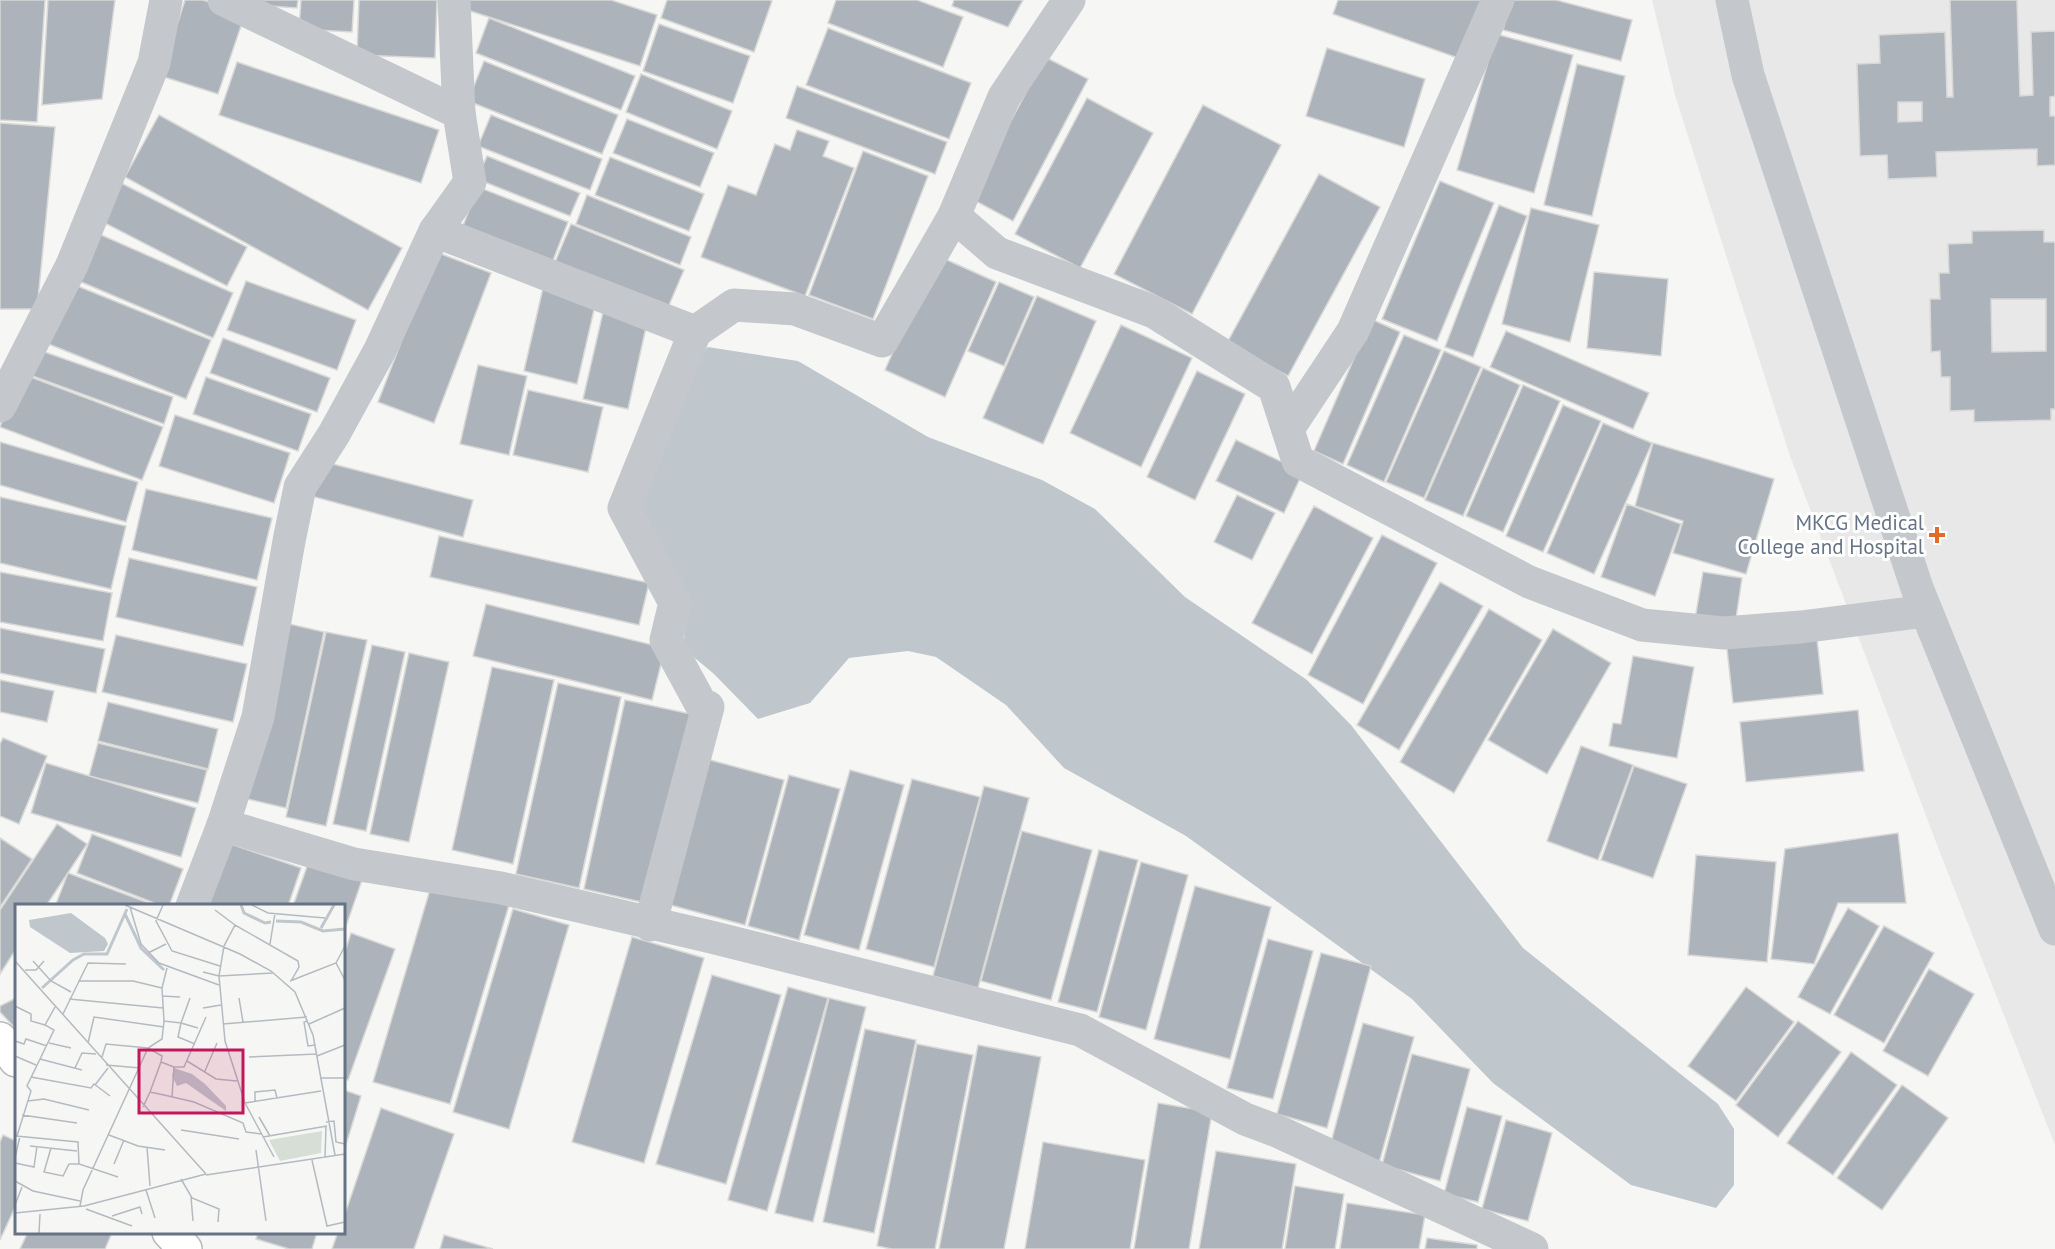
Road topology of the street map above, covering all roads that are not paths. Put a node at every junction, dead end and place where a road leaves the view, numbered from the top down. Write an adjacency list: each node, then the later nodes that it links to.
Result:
1 (166, 0): 11 (street)
2 (224, 0): 7 (street)
3 (454, 0): 7 (street)
4 (1068, 0): 8 (street)
5 (1498, 0): 13 (street)
6 (1732, 0): 14 (street)
7 (459, 113): 9 (street)
8 (954, 216): 10 (street); 13 (street)
9 (435, 231): 10 (street); 15 (street)
10 (695, 332): 17 (street)
11 (11, 355): 12 (street)
12 (0, 406)
13 (1288, 429): 14 (street)
14 (1926, 611): 18 (street)
15 (223, 825): 16 (street); 17 (street)
16 (193, 904)
17 (650, 924): 23 (street)
18 (2055, 929)
19 (0, 1039): 20 (highway)
20 (15, 1059)
21 (170, 1234): 22 (highway)
22 (185, 1249)
23 (1532, 1249)

